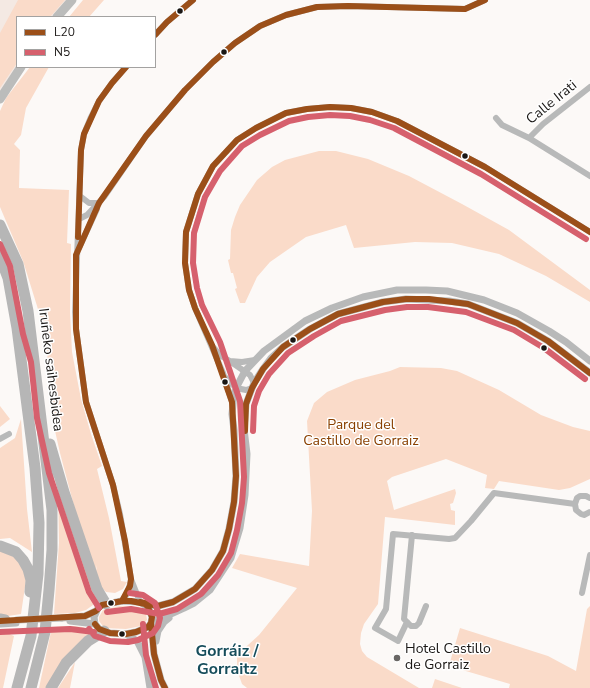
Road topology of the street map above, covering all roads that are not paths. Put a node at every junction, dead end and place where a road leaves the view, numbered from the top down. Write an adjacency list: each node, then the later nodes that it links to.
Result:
1 (72, 0): 4 (main road)
2 (193, 0): 5 (street)
3 (485, 0): 14 (street)
4 (58, 16)
5 (156, 34)
6 (20, 68): 9 (main road)
7 (125, 68): 13 (street)
8 (590, 87): 11 (street, Calle Irati)
9 (0, 99)
10 (496, 118): 11 (street)
11 (529, 138): 12 (street)
12 (590, 176)
13 (80, 196): 14 (street); 15 (street)
14 (99, 203): 15 (street); 18 (street)
15 (79, 219): 18 (street)
16 (0, 225): 20 (highway, Iruñeko saihesbidea)
17 (590, 232): 21 (street)
18 (76, 255): 39 (street)
19 (0, 257): 56 (highway, Iruñeko saihesbidea)
20 (31, 333): 43 (highway); 57 (highway, Iruñeko saihesbidea)
21 (212, 346): 23 (street); 26 (street)
22 (255, 360): 23 (street); 24 (street); 25 (street)
23 (230, 361): 25 (street)
24 (590, 361)
25 (245, 371): 28 (street); 29 (street)
26 (223, 373): 29 (street); 30 (street)
27 (590, 373): 28 (street)
28 (253, 386): 29 (street); 46 (street)
29 (236, 388): 30 (street)
30 (232, 402): 42 (street)
31 (10, 434): 32 (street)
32 (0, 440)
33 (590, 497): 34 (street)
34 (575, 504): 35 (street); 36 (street)
35 (589, 515)
36 (412, 535): 49 (street); 49 (street)
37 (0, 546): 55 (highway)
38 (590, 555): 40 (street)
39 (131, 579): 41 (street); 42 (street)
40 (582, 593)
41 (122, 601): 42 (street); 43 (street)
42 (142, 603): 51 (street)
43 (106, 604): 45 (street)
44 (426, 606): 49 (street)
45 (96, 611): 47 (street); 50 (street)
46 (176, 613): 51 (street); 54 (street)
47 (61, 620): 48 (street, bridge); 50 (street)
48 (1, 621)
49 (407, 622)
50 (95, 624): 52 (street)
51 (151, 624): 53 (street); 54 (street)
52 (104, 631): 53 (street); 58 (highway)
53 (126, 634): 59 (street)
54 (154, 654): 60 (street)
55 (11, 688)
56 (17, 688)
57 (31, 688)
58 (51, 688)
59 (150, 688)
60 (165, 688)

